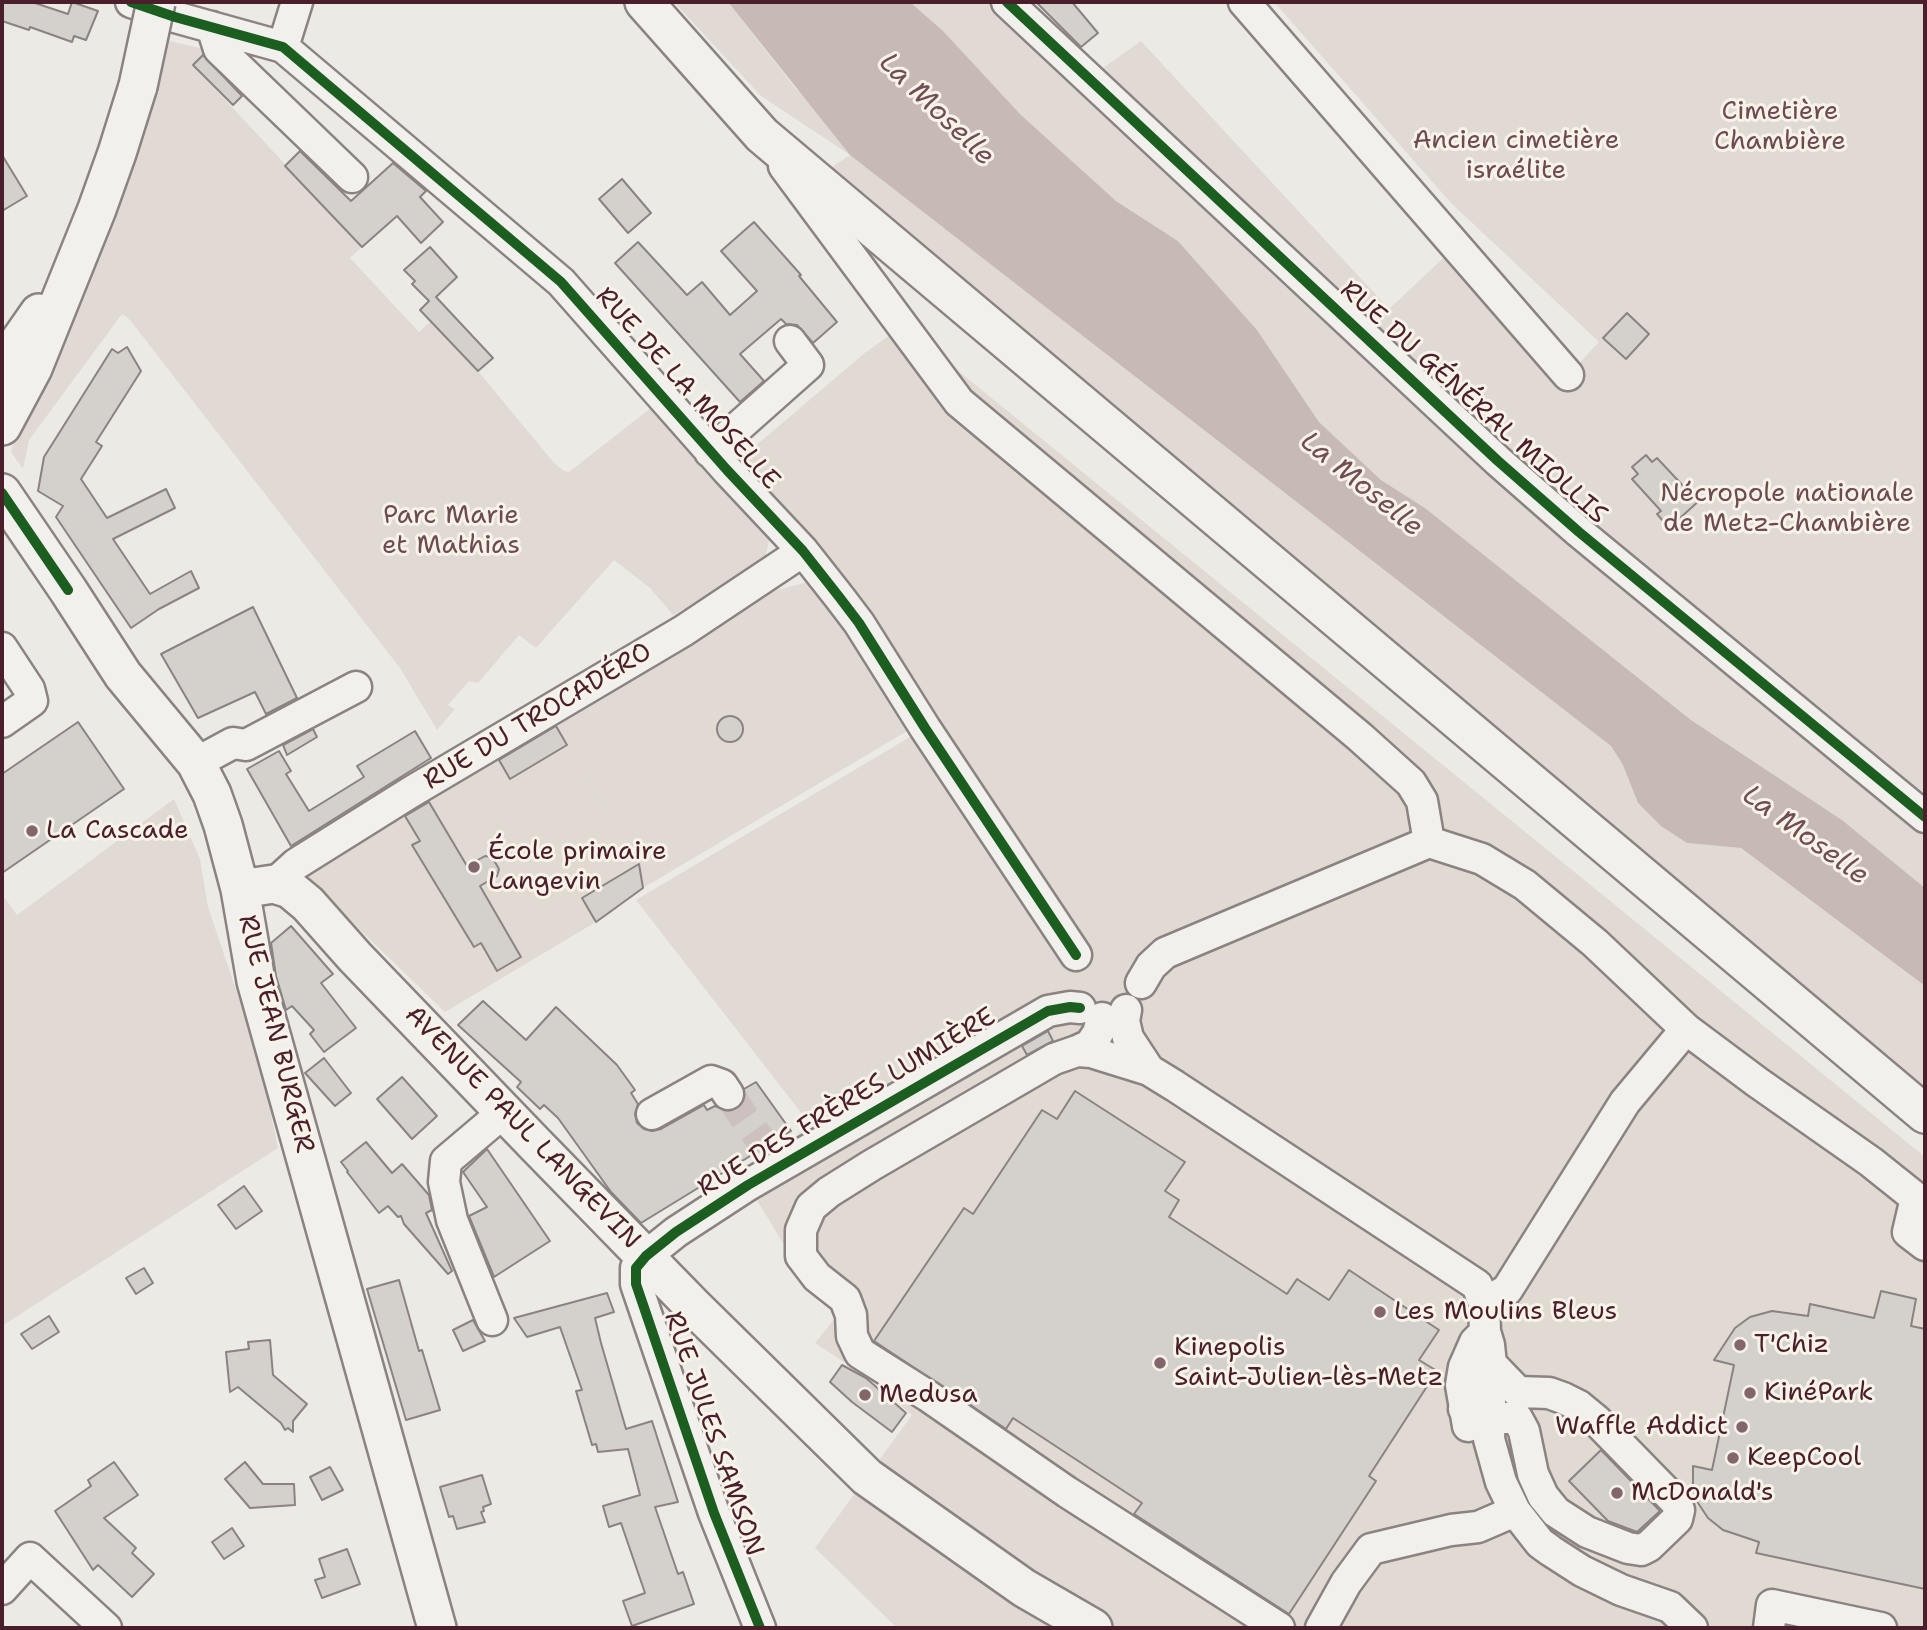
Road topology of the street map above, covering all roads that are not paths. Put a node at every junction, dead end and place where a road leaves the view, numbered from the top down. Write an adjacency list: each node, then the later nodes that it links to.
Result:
1 (131, 2): 7 (street, RUE DE LA MOSELLE)
2 (156, 2): 11 (main road, bridge)
3 (297, 2): 8 (street)
4 (644, 2): 9 (main road)
5 (1007, 2): 23 (street, RUE DU GÉNÉRAL MIOLLIS)
6 (1244, 2): 14 (street)
7 (212, 27): 8 (street, RUE DE LA MOSELLE); 10 (street)
8 (283, 47): 16 (street, RUE DE LA MOSELLE)
9 (762, 135): 24 (street); 35 (main road)
10 (352, 177)
11 (74, 264): 13 (main road); 15 (main road)
12 (790, 341): 16 (street)
13 (2, 366)
14 (1568, 375)
15 (2, 426)
16 (710, 452): 18 (street, RUE DE LA MOSELLE)
17 (2, 493): 22 (main road, RUE JEAN BURGER)
18 (803, 551): 25 (street, RUE DU TROCADÉRO); 26 (street, RUE DE LA MOSELLE)
19 (2, 648): 21 (street)
20 (356, 687): 22 (street)
21 (2, 722)
22 (196, 763): 25 (main road, RUE JEAN BURGER)
23 (1925, 817)
24 (1429, 842): 27 (street); 29 (street)
25 (257, 886): 33 (main road, AVENUE PAUL LANGEVIN); 44 (main road, RUE JEAN BURGER)
26 (1076, 955)
27 (1141, 984)
28 (1103, 1012): 30 (street); 31 (street); 37 (street, RUE DES FRÈRES LUMIÈRE)
29 (1686, 1029): 36 (street); 38 (street)
30 (1077, 1051): 31 (street); 47 (street)
31 (1149, 1070): 38 (street)
32 (728, 1094): 34 (street)
33 (505, 1111): 37 (main road, AVENUE PAUL LANGEVIN); 39 (street)
34 (652, 1114)
35 (1925, 1114)
36 (1925, 1245)
37 (646, 1256): 45 (street, RUE JULES SAMSON); 46 (main road, AVENUE PAUL LANGEVIN)
38 (1484, 1318): 40 (street); 40 (street)
39 (492, 1320)
40 (1485, 1395): 40 (street); 41 (street)
41 (1515, 1511): 48 (street); 49 (street)
42 (2, 1589): 43 (street)
43 (106, 1628)
44 (437, 1628)
45 (760, 1628)
46 (1093, 1628)
47 (1279, 1628)
48 (1321, 1628)
49 (1692, 1628)
50 (1769, 1628): 51 (street)
51 (1881, 1628)

